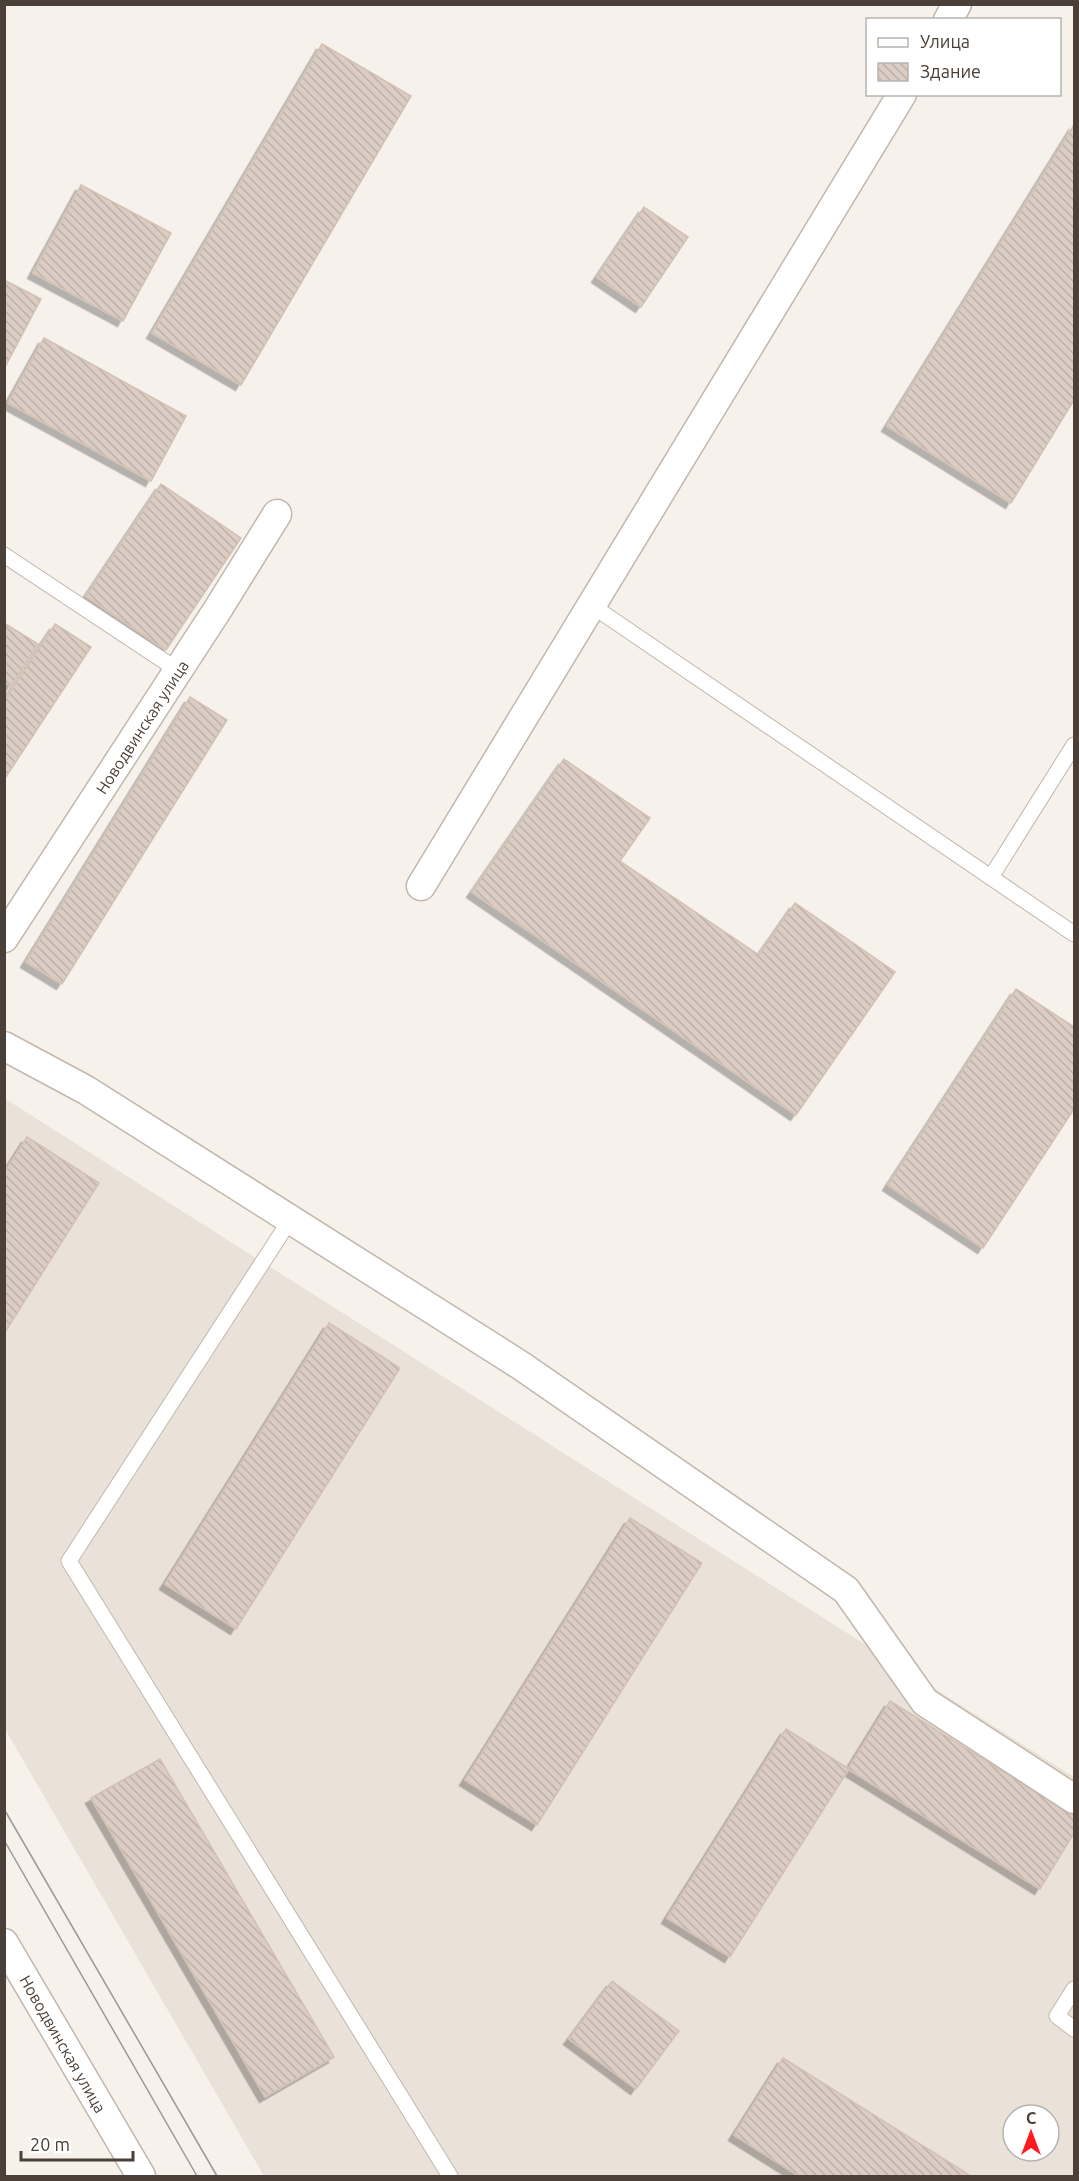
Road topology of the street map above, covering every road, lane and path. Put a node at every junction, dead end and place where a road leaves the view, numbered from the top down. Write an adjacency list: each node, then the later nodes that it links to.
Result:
1 (957, 4): 2 (street)
2 (949, 18)
3 (901, 96): 6 (street)
4 (277, 514): 7 (street, Новодвинская улица)
5 (4, 555): 7 (lane)
6 (591, 605): 9 (lane); 10 (street)
7 (179, 671): 12 (street, Новодвинская улица)
8 (1074, 745): 9 (lane)
9 (991, 877): 11 (lane)
10 (421, 885)
11 (1074, 934)
12 (4, 938)
13 (8, 1056): 14 (street)
14 (290, 1220): 15 (street); 20 (lane)
15 (1074, 1799)
16 (4, 1943): 19 (street, Новодвинская улица)
17 (1074, 1989): 18 (lane)
18 (1074, 2029)
19 (141, 2176)
20 (450, 2176)

